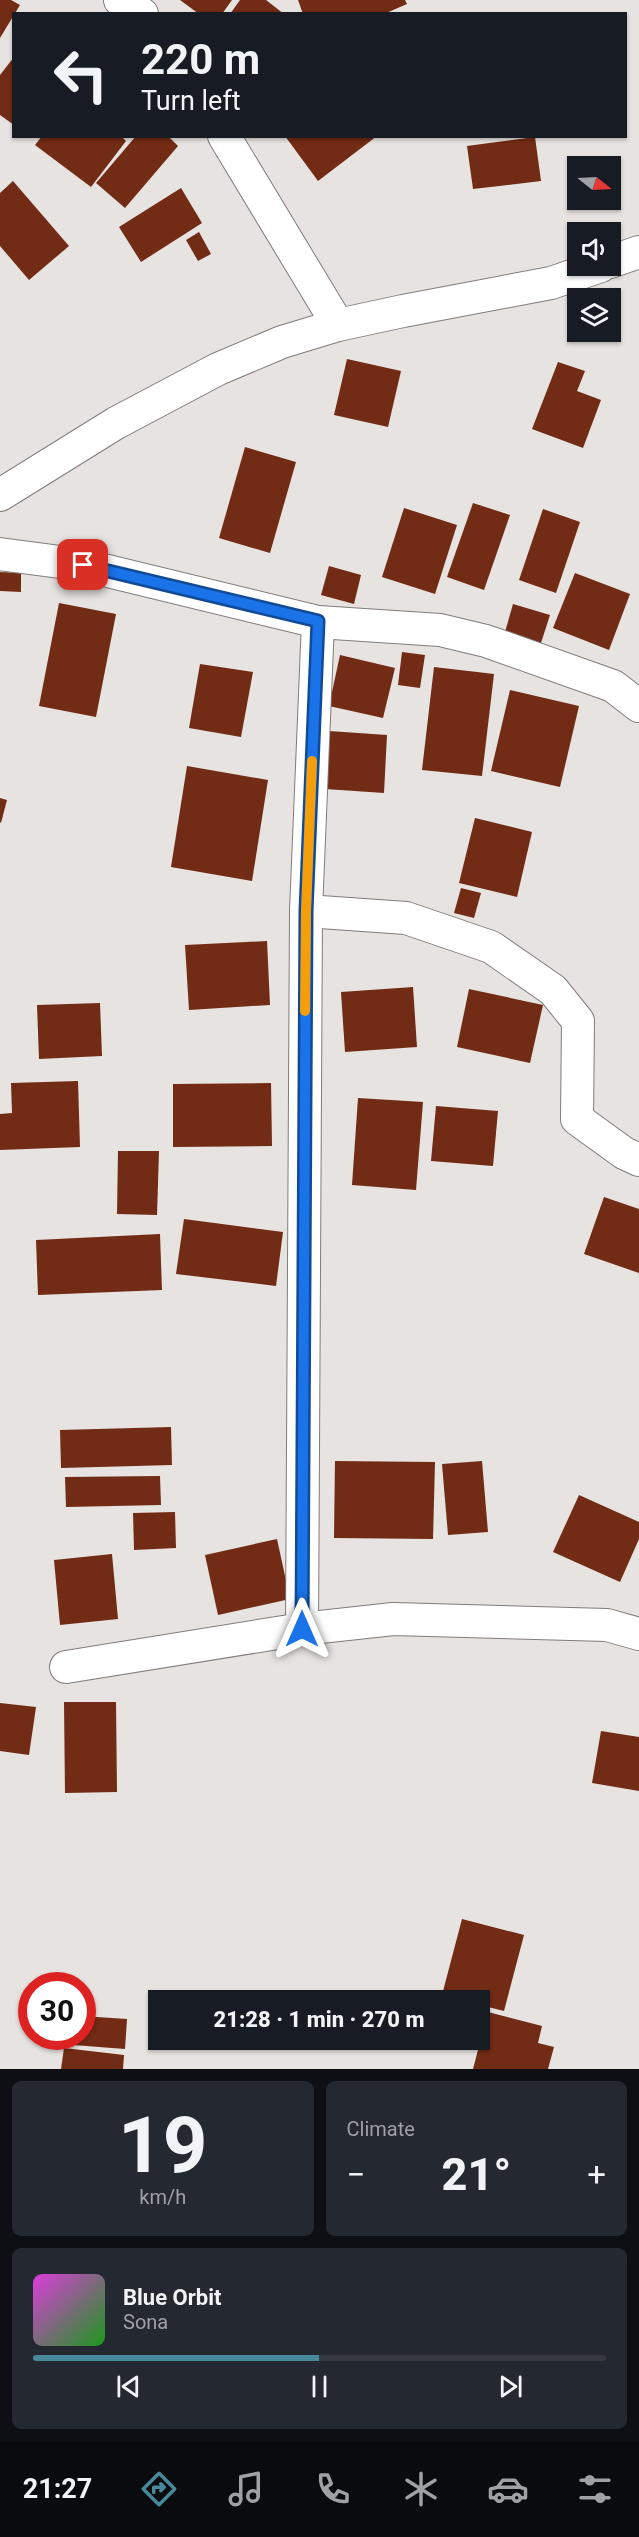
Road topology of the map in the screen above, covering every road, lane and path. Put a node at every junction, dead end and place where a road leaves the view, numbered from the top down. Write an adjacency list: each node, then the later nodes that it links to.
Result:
1 (120, 0): 2 (street)
2 (139, 12)
3 (225, 138): 7 (street)
4 (639, 252): 5 (street)
5 (621, 258)
6 (573, 276): 7 (street)
7 (338, 325): 8 (street)
8 (0, 495)
9 (0, 554): 10 (street)
10 (318, 621): 11 (street); 12 (street)
11 (639, 706)
12 (306, 911): 13 (street); 14 (street)
13 (639, 1160)
14 (302, 1629): 15 (street); 16 (street)
15 (639, 1634)
16 (66, 1667)

